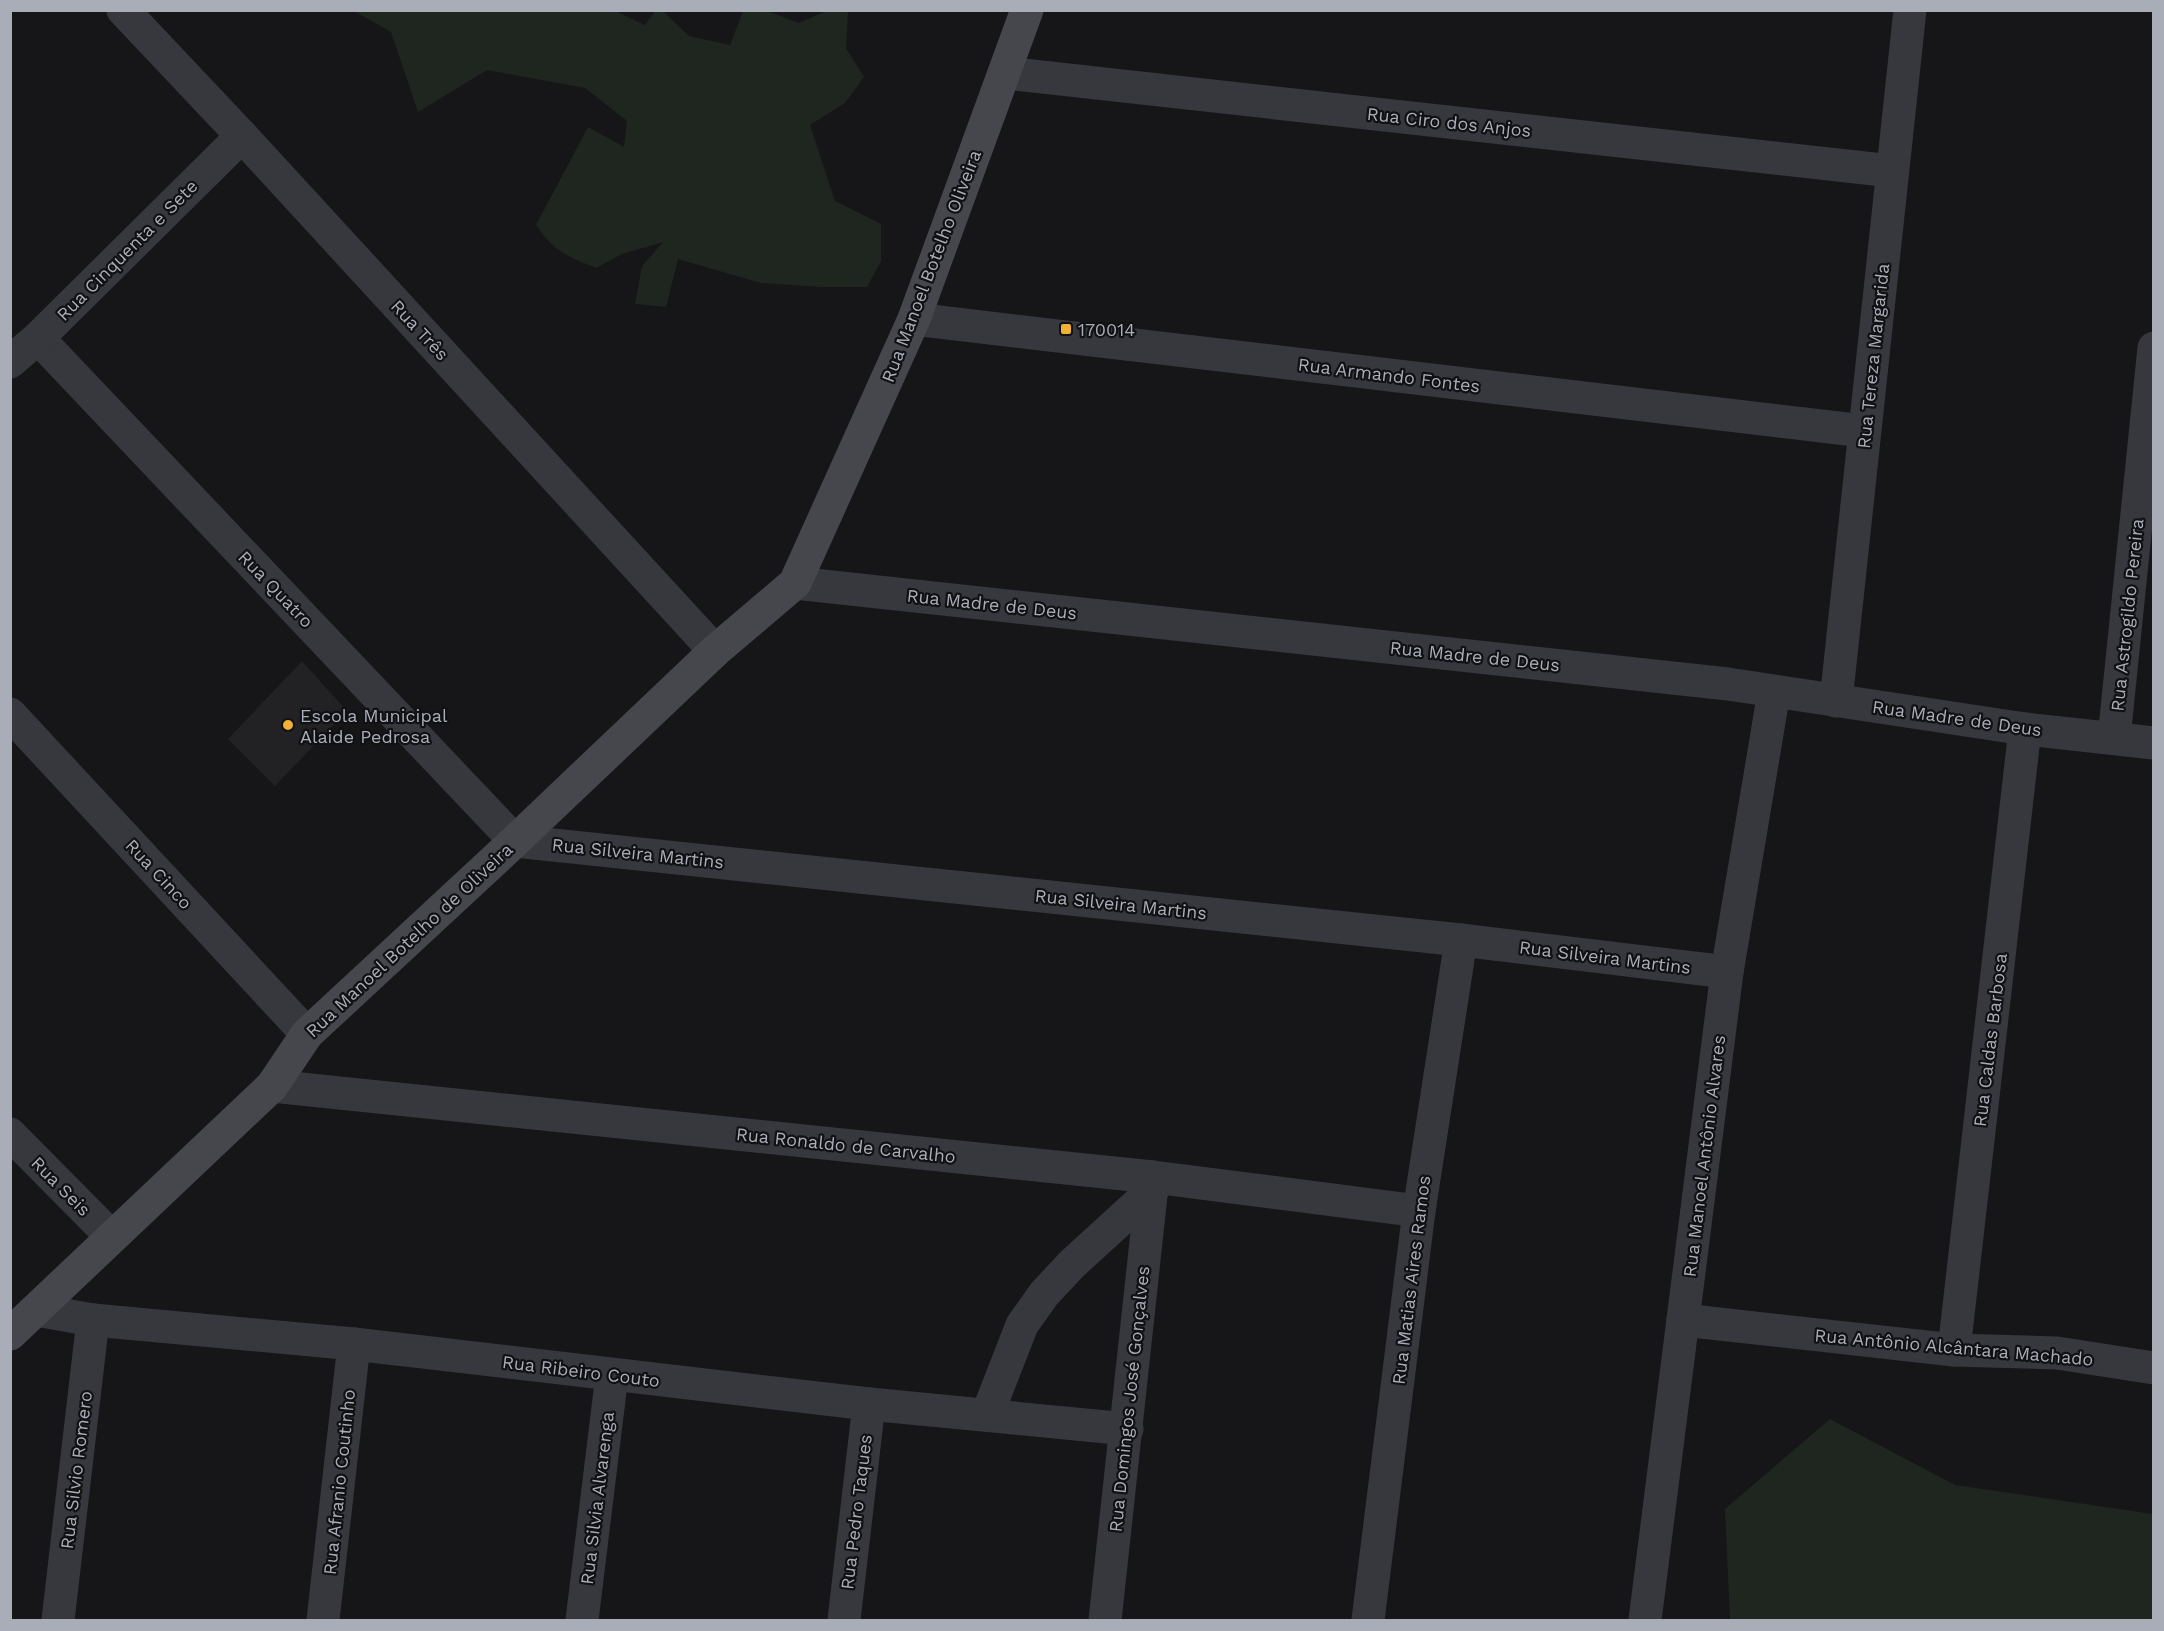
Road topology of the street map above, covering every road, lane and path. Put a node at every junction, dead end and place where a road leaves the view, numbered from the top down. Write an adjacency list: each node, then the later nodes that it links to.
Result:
1 (123, 10): 5 (street, Rua Três)
2 (1027, 10): 4 (street, Rua Manoel Botelho Oliveira)
3 (1910, 10): 6 (street, Rua Tereza Margarida)
4 (1005, 73): 6 (street, Rua Ciro dos Anjos); 7 (street, Rua Manoel Botelho Oliveira)
5 (242, 136): 8 (street, Rua Cinquenta e Sete); 14 (street, Rua Três)
6 (1892, 171): 11 (street, Rua Tereza Margarida)
7 (914, 320): 11 (street, Rua Armando Fontes); 13 (street, Rua Manoel Botelho Oliveira)
8 (38, 338): 10 (street, Rua Cinquenta e Sete); 21 (street, Rua Quatro)
9 (2154, 348): 12 (street, Rua Astrogildo Pereira)
10 (10, 362)
11 (1864, 431): 16 (street, Rua Tereza Margarida)
12 (2148, 457): 19 (street, Rua Astrogildo Pereira)
13 (795, 583): 14 (street, Rua Manoel Botelho de Oliveira); 15 (street, Rua Madre de Deus)
14 (715, 651): 21 (street, Rua Manoel Botelho de Oliveira)
15 (1774, 692): 16 (street, Rua Madre de Deus); 23 (street, Rua Manoel Antônio Alvares)
16 (1836, 701): 18 (street, Rua Madre de Deus)
17 (10, 714): 24 (street, Rua Cinco)
18 (2025, 729): 19 (street, Rua Madre de Deus); 35 (street, Rua Caldas Barbosa)
19 (2114, 738): 20 (street, Rua Madre de Deus)
20 (2154, 743)
21 (515, 840): 22 (street, Rua Silveira Martins); 24 (street, Rua Manoel Botelho de Oliveira)
22 (1461, 940): 23 (street, Rua Silveira Martins); 28 (street, Rua Matias Aires Ramos)
23 (1727, 972): 32 (street, Rua Manoel Antônio Alvares)
24 (307, 1034): 25 (street, Rua Manoel Botelho de Oliveira)
25 (272, 1086): 27 (street, Rua Ronaldo de Carvalho); 29 (street, Rua Manoel Botelho de Oliveira)
26 (10, 1134): 29 (street, Rua Seis)
27 (1153, 1184): 28 (street, Rua Ronaldo de Carvalho); 39 (street); 40 (street, Rua Domingos José Gonçalves)
28 (1419, 1210): 46 (street, Rua Matias Aires Ramos)
29 (112, 1237): 30 (street, Rua Manoel Botelho de Oliveira)
30 (36, 1310): 31 (street, Rua Ribeiro Couto); 33 (street, Rua Manoel Botelho de Oliveira)
31 (93, 1320): 34 (street, Rua Ribeiro Couto); 41 (street, Rua Silvio Romero)
32 (1683, 1320): 35 (street, Rua Antônio Alcântara Machado); 47 (street, Rua Manoel Antônio Alvares)
33 (10, 1334)
34 (354, 1344): 37 (street, Rua Ribeiro Couto); 42 (street, Rua Afranio Coutinho)
35 (1954, 1350): 36 (street, Rua Antônio Alcântara Machado)
36 (2154, 1368)
37 (612, 1375): 38 (street, Rua Ribeiro Couto); 43 (street, Rua Silvia Alvarenga)
38 (869, 1404): 39 (street, Rua Ribeiro Couto); 44 (street, Rua Pedro Taques)
39 (987, 1414): 40 (street, Rua Ribeiro Couto)
40 (1127, 1429): 45 (street, Rua Domingos José Gonçalves)
41 (58, 1620)
42 (323, 1620)
43 (582, 1620)
44 (844, 1620)
45 (1105, 1620)
46 (1368, 1620)
47 (1645, 1620)

